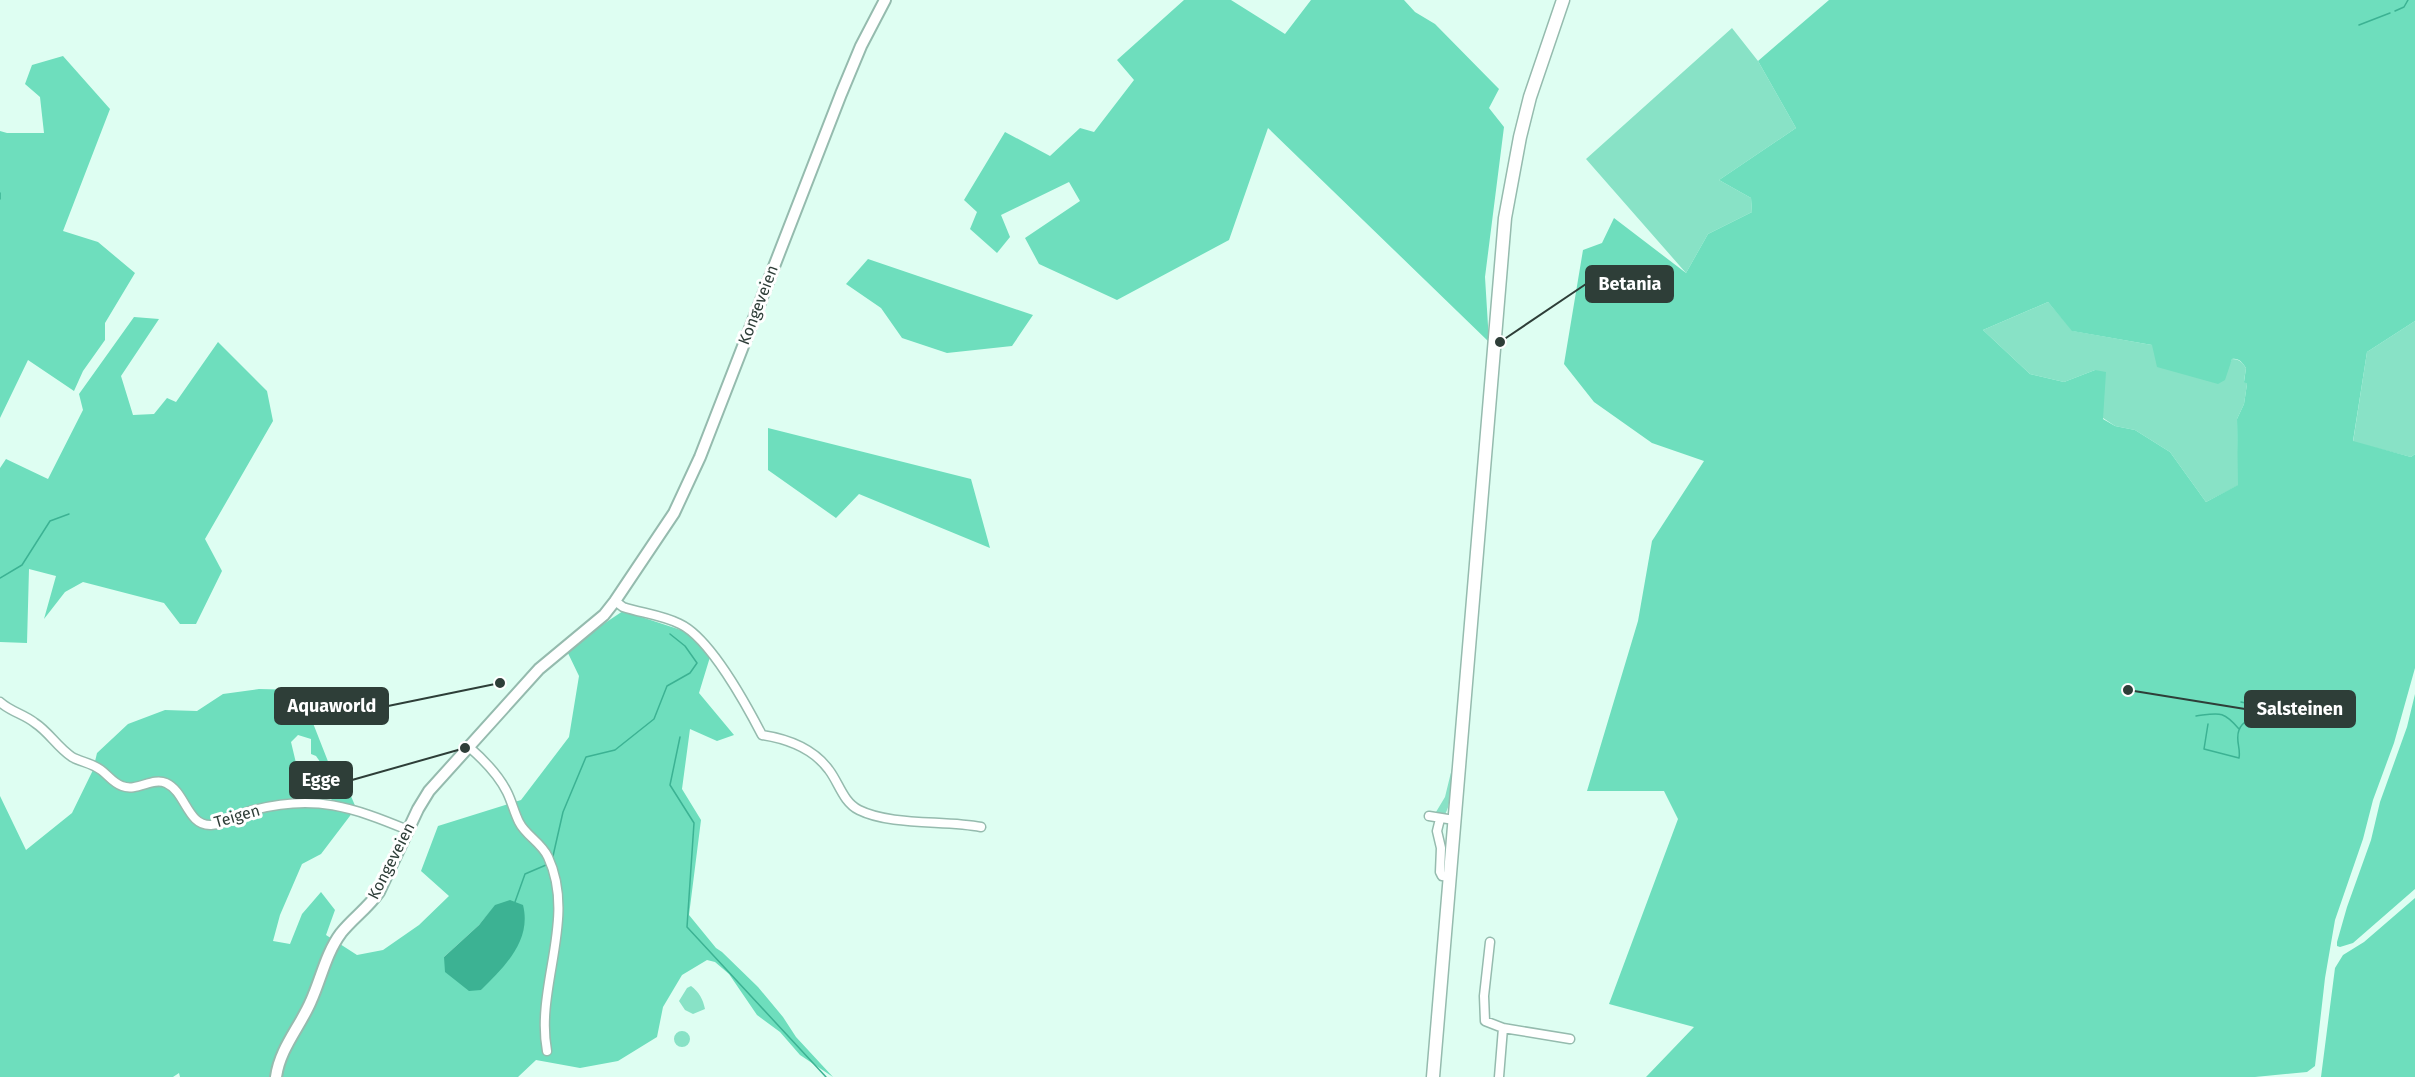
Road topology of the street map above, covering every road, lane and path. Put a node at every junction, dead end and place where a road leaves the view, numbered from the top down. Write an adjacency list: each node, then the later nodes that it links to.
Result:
1 (885, 0): 3 (main road, Kongeveien)
2 (1563, 0): 8 (highway)
3 (615, 601): 5 (main road, Kongeveien); 9 (street)
4 (0, 702): 10 (street, Teigen)
5 (469, 747): 10 (main road, Kongeveien); 15 (street)
6 (1429, 816): 7 (street)
7 (1440, 819): 8 (street); 11 (street)
8 (1454, 820): 11 (highway)
9 (981, 827)
10 (408, 830): 16 (main road, Kongeveien)
11 (1450, 877): 17 (highway)
12 (1490, 942): 13 (street)
13 (1503, 1028): 14 (street); 18 (street)
14 (1570, 1039)
15 (547, 1051)
16 (276, 1077)
17 (1433, 1077)
18 (1499, 1077)

